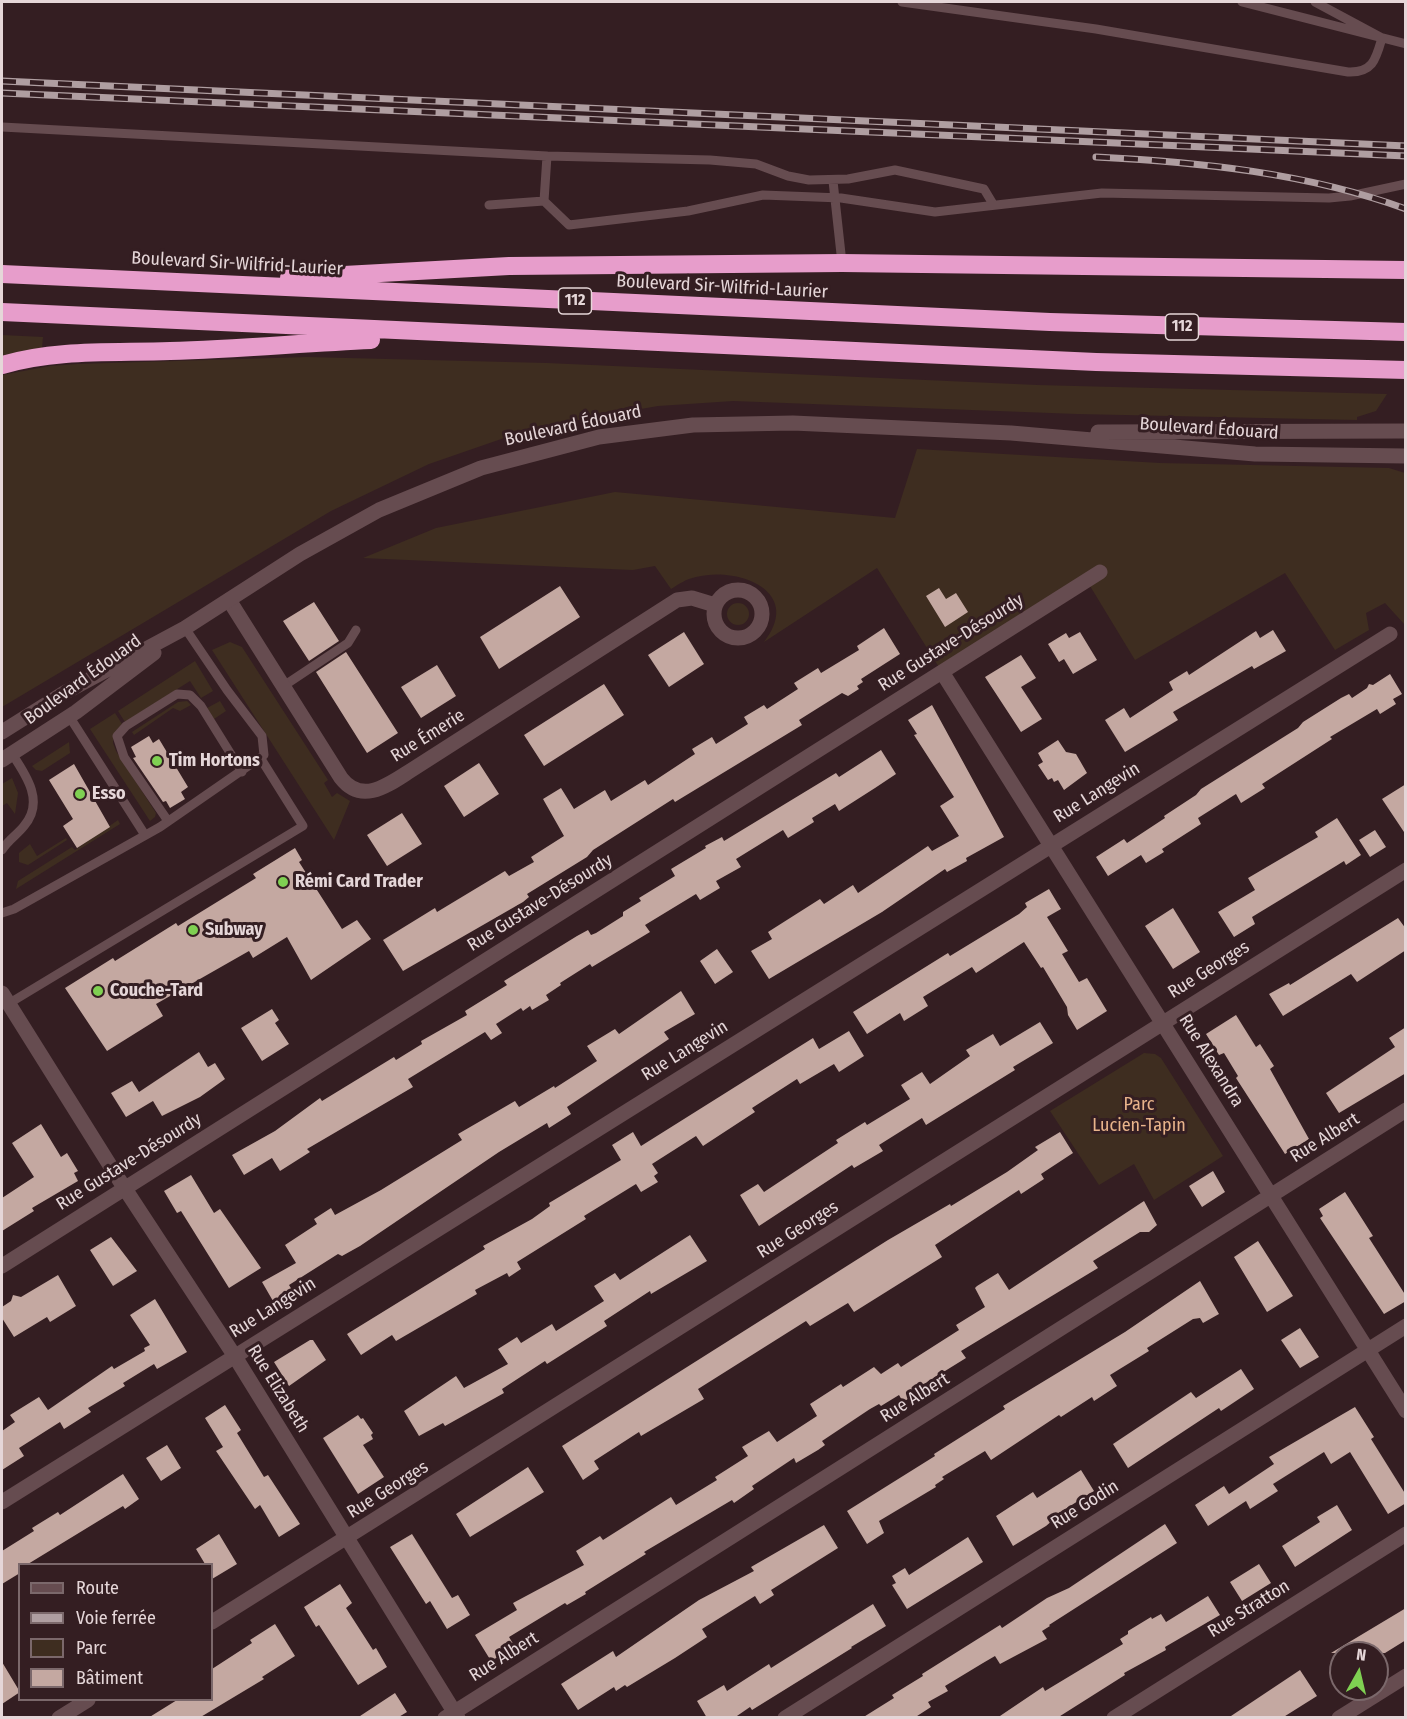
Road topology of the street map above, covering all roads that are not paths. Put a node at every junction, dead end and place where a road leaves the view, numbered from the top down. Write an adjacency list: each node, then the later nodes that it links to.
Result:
1 (902, 2): 4 (lane)
2 (1242, 2): 4 (lane)
3 (1315, 2): 4 (lane)
4 (1382, 38): 5 (lane)
5 (1406, 44)
6 (2, 127): 7 (lane)
7 (547, 156): 8 (lane); 11 (lane)
8 (832, 181): 10 (lane); 12 (lane)
9 (1406, 184): 12 (lane)
10 (833, 198): 11 (lane); 12 (lane); 14 (lane)
11 (544, 201): 13 (lane)
12 (993, 204)
13 (489, 205)
14 (842, 263): 15 (highway); 17 (highway)
15 (1406, 270)
16 (2, 274): 17 (highway, Boulevard Sir-Wilfrid-Laurier / 112)
17 (191, 283): 19 (highway, Boulevard Sir-Wilfrid-Laurier / 112)
18 (2, 312): 20 (highway, 112)
19 (1406, 332)
20 (475, 334): 21 (highway); 22 (highway, 112)
21 (2, 365)
22 (1406, 370)
23 (1406, 431): 24 (street, Boulevard Édouard)
24 (1011, 433): 25 (street, Boulevard Édouard); 27 (street, Boulevard Édouard)
25 (1406, 456)
26 (1100, 572): 32 (street, Rue Gustave-Désourdy)
27 (229, 600): 29 (street, Boulevard Édouard); 33 (street, Rue Émerie)
28 (715, 605): 33 (street, Rue Émerie)
29 (185, 628): 34 (street, Boulevard Édouard); 35 (street, Boulevard Édouard); 37 (lane)
30 (356, 630): 33 (lane)
31 (1390, 634): 41 (street, Rue Langevin)
32 (942, 672): 41 (street, Rue Alexandra); 48 (street, Rue Gustave-Désourdy)
33 (282, 687)
34 (69, 716): 36 (street, Boulevard Édouard); 40 (lane)
35 (2, 732)
36 (7, 757): 42 (lane)
37 (261, 759): 38 (lane); 45 (lane)
38 (242, 772): 39 (lane); 39 (lane)
39 (168, 821): 40 (lane)
40 (146, 835): 44 (lane)
41 (1050, 846): 46 (street, Rue Alexandra); 53 (street, Rue Langevin)
42 (2, 850)
43 (1406, 870): 46 (street, Rue Georges)
44 (2, 913)
45 (5, 998): 48 (street, Rue Elizabeth)
46 (1163, 1021): 49 (street, Rue Alexandra); 57 (street, Rue Georges)
47 (1406, 1110): 49 (street, Rue Albert)
48 (125, 1188): 50 (street, Rue Gustave-Désourdy); 53 (street, Rue Elizabeth)
49 (1270, 1196): 52 (street, Rue Alexandra); 61 (street, Rue Albert)
50 (2, 1266)
51 (1406, 1326): 52 (street, Rue Godin)
52 (1368, 1350): 54 (street, Rue Alexandra); 63 (street, Rue Godin)
53 (234, 1355): 55 (street, Rue Langevin); 57 (street, Rue Elizabeth)
54 (1406, 1411)
55 (2, 1502)
56 (1406, 1534): 64 (street, Rue Stratton)
57 (348, 1538): 58 (street, Rue Georges); 61 (street, Rue Elizabeth)
58 (213, 1621)
59 (1406, 1676): 65 (street)
60 (86, 1701): 62 (street)
61 (452, 1716)
62 (60, 1718)
63 (785, 1718)
64 (1114, 1718)
65 (1340, 1718)

